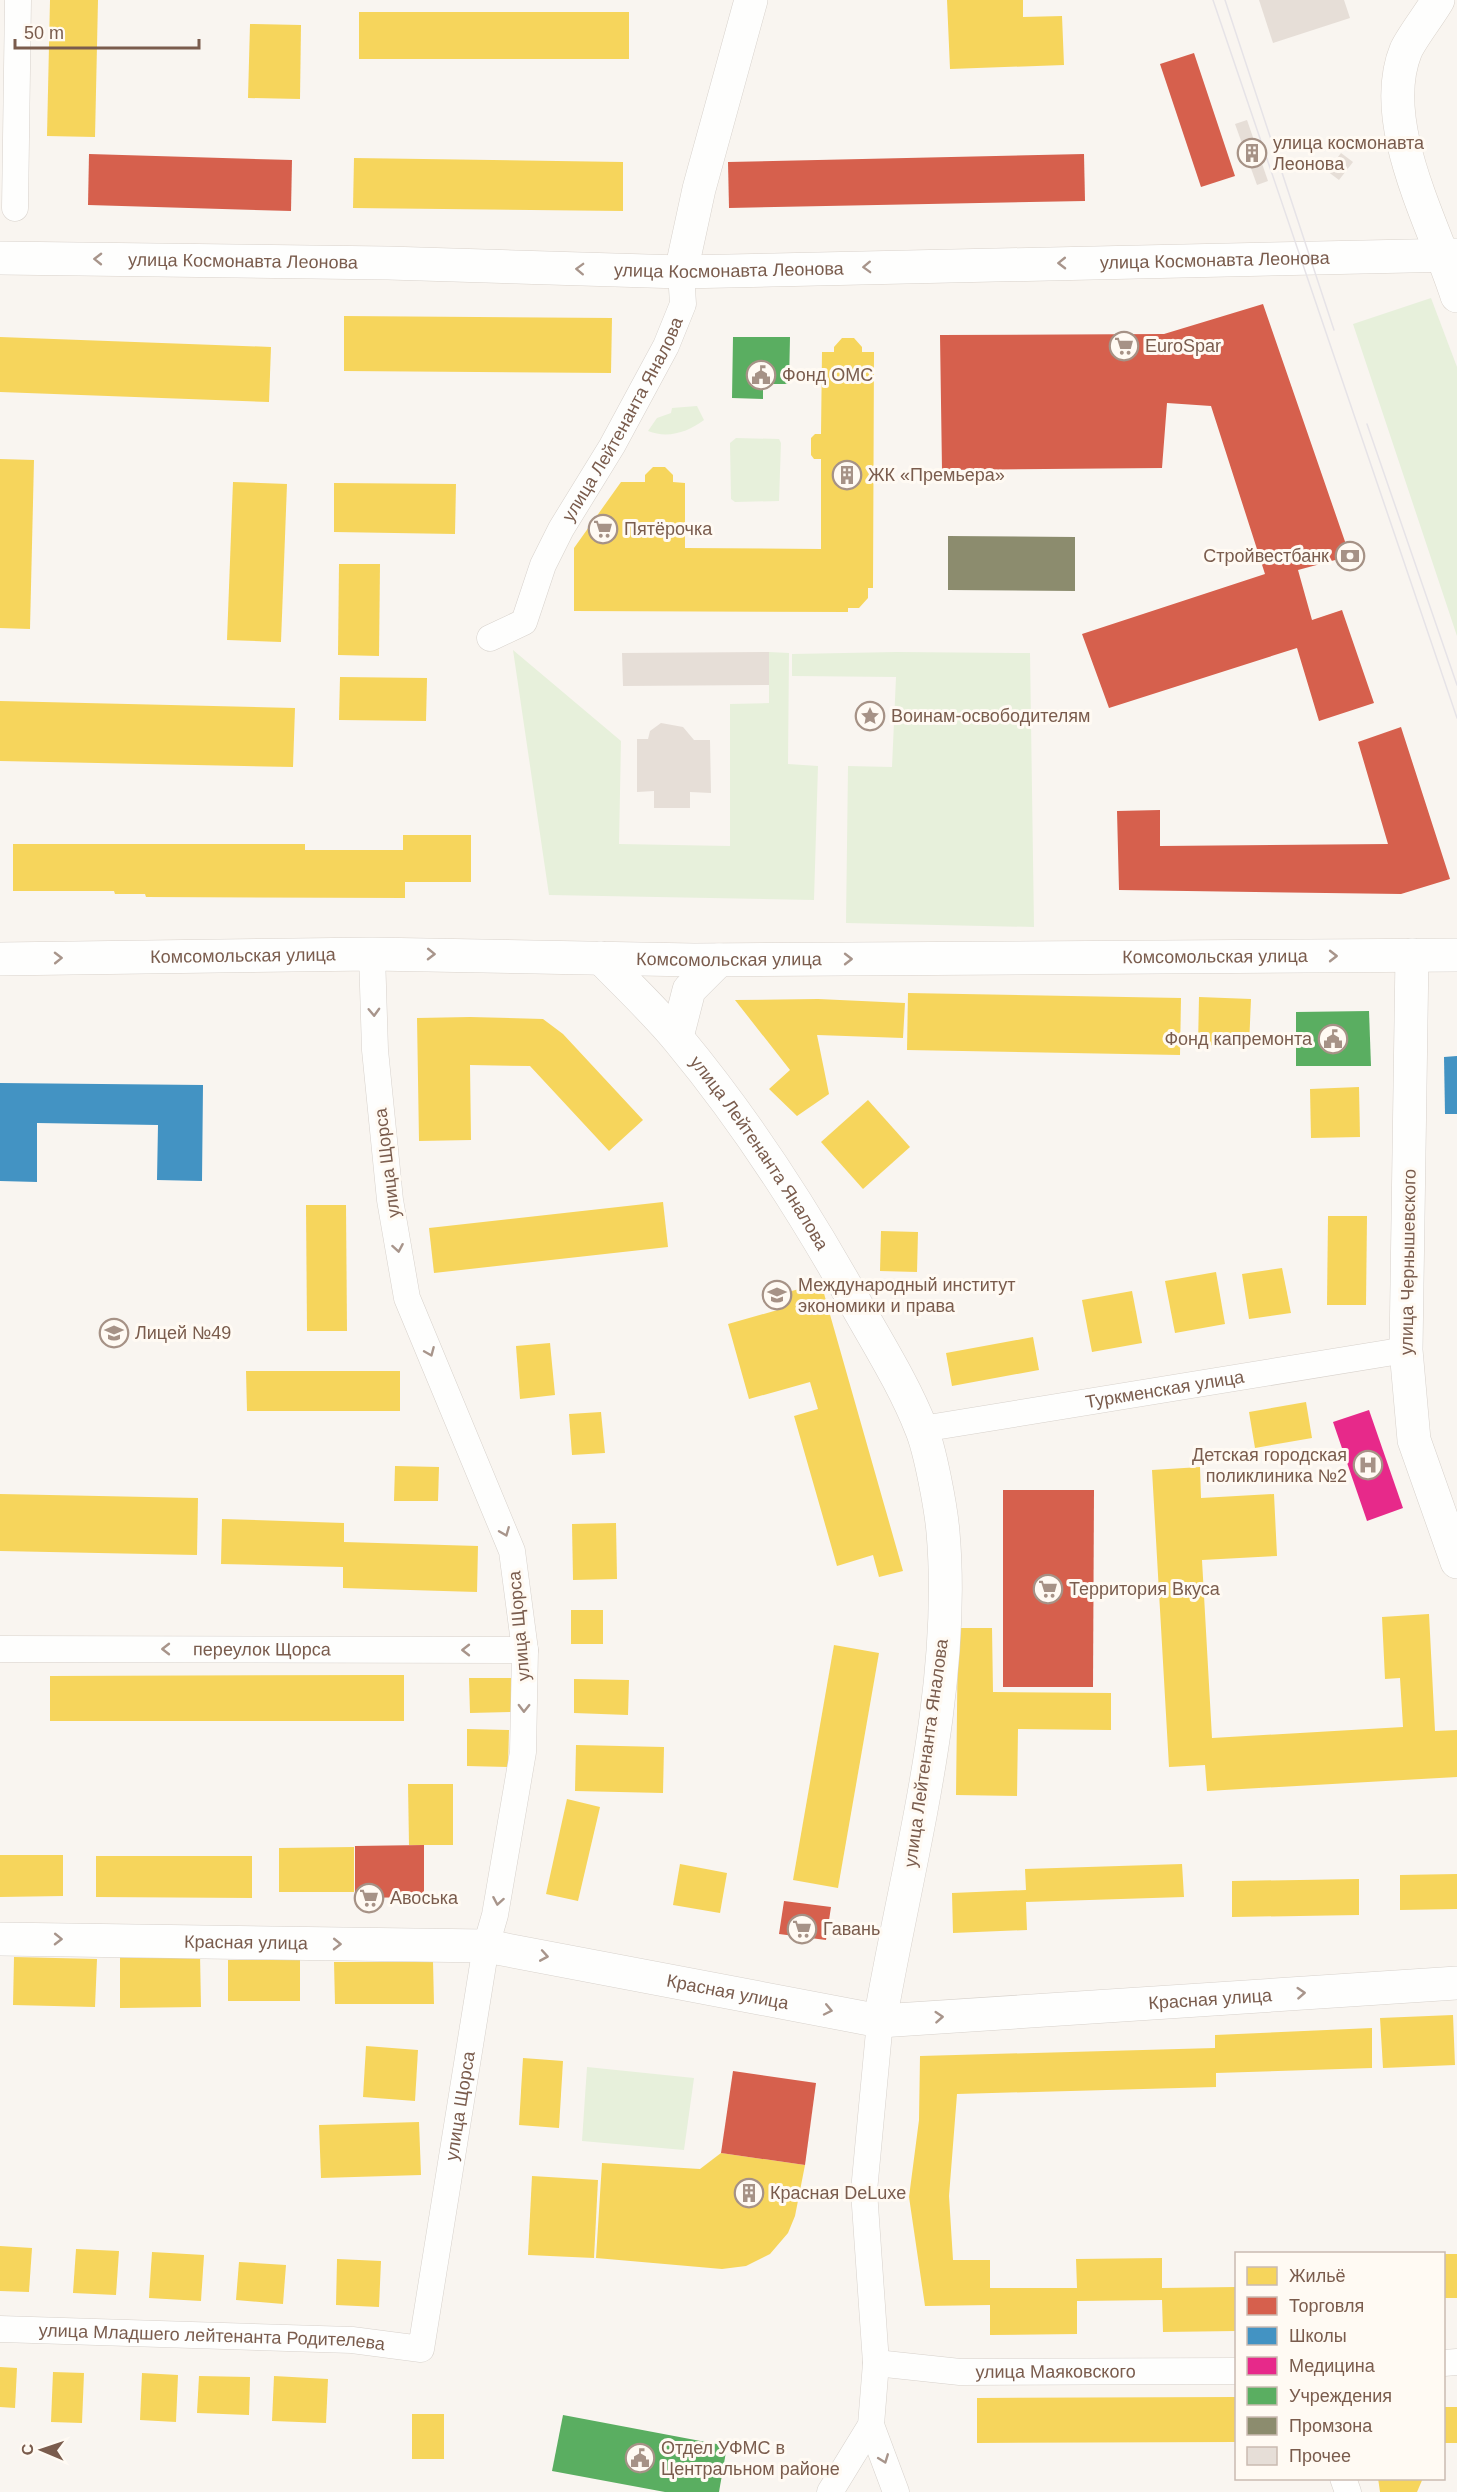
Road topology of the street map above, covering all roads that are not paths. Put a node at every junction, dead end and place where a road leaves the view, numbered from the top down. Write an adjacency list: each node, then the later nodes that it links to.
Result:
1 (18, 0): 6 (street)
2 (751, 0): 9 (street, улица Лейтенанта Яналова)
3 (1408, 0): 5 (street)
4 (1438, 0): 5 (street)
5 (1420, 31): 7 (street)
6 (15, 208)
7 (1453, 252): 9 (street, улица Космонавта Леонова, one-way to 9); 10 (street)
8 (0, 258): 9 (street, улица Космонавта Леонова, one-way to 8)
9 (681, 272): 11 (street, улица Лейтенанта Яналова)
10 (1457, 296)
11 (490, 638)
12 (372, 954): 15 (street, Комсомольская улица, one-way to 15); 16 (street, Комсомольская улица, one-way to 12); 23 (street, улица Щорса, one-way to 23)
13 (1457, 954): 14 (street, Комсомольская улица)
14 (1412, 955): 17 (street, Комсомольская улица, one-way to 14); 19 (street, улица Чернышевского)
15 (601, 958): 17 (street, Комсомольская улица); 18 (street, улица Лейтенанта Яналова)
16 (0, 959)
17 (719, 960): 18 (street)
18 (677, 1037): 20 (street, улица Лейтенанта Яналова)
19 (1406, 1350): 20 (street, Туркменская улица); 21 (street, улица Чернышевского)
20 (922, 1429): 27 (street, улица Лейтенанта Яналова)
21 (1457, 1562)
22 (0, 1649): 23 (street, переулок Щорса, one-way to 22)
23 (525, 1650): 25 (street, улица Щорса, one-way to 25)
24 (0, 1939): 25 (street, Красная улица, one-way to 25)
25 (486, 1946): 27 (street, Красная улица, one-way to 27); 29 (street, улица Щорса)
26 (1457, 1983): 27 (street, Красная улица, one-way to 26)
27 (880, 2021): 30 (street, улица Лейтенанта Яналова)
28 (0, 2329): 29 (street, улица Младшего лейтенанта Родителева)
29 (421, 2349)
30 (876, 2363): 31 (street, улица Маяковского); 32 (street, улица Лейтенанта Яналова)
31 (1235, 2371)
32 (871, 2425): 33 (street, улица Лейтенанта Яналова); 34 (street, one-way to 34)
33 (830, 2492)
34 (897, 2492)

